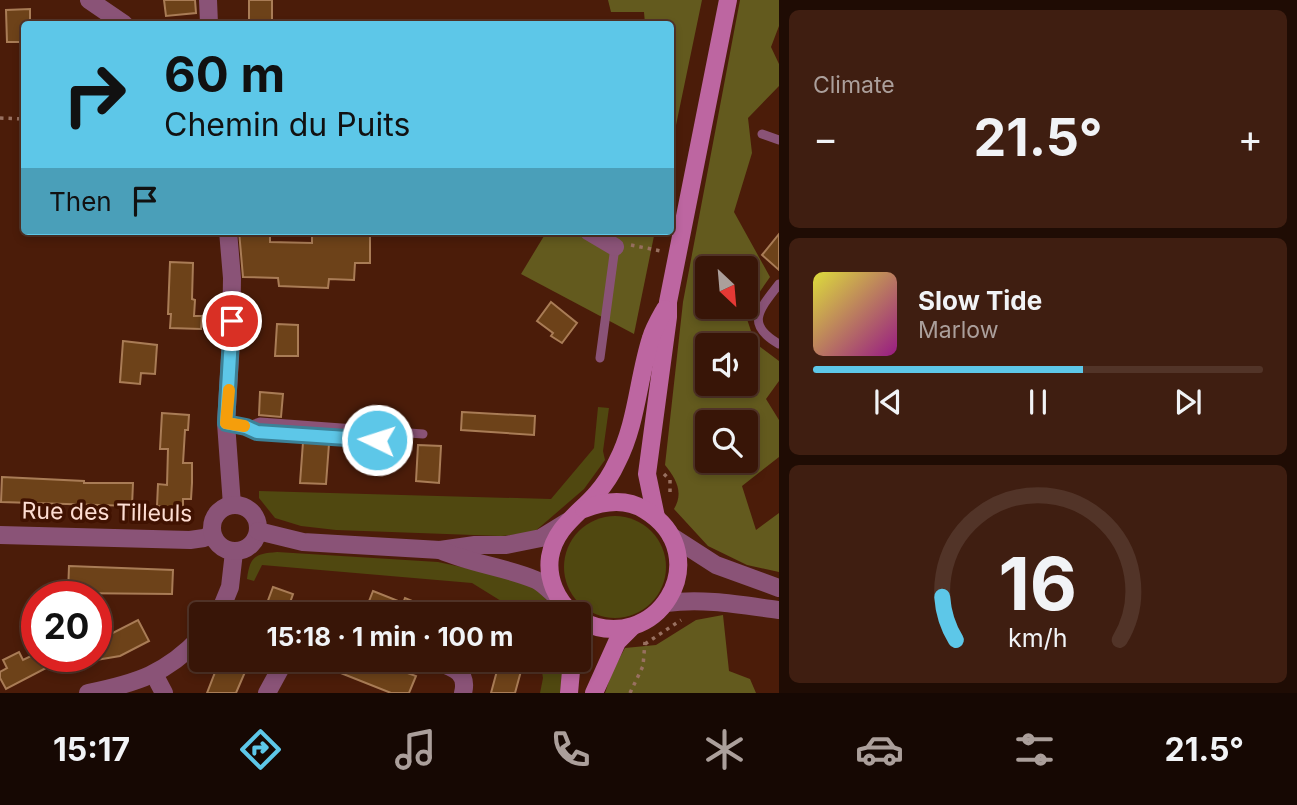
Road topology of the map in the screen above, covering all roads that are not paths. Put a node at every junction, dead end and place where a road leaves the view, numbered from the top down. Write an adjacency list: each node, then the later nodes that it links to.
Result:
1 (89, 0): 4 (street)
2 (208, 0): 5 (street)
3 (728, 0): 12 (main road)
4 (120, 21)
5 (209, 21)
6 (762, 134): 7 (lane)
7 (779, 140)
8 (228, 235): 15 (street)
9 (598, 235): 10 (street)
10 (624, 246): 14 (lane)
11 (779, 284): 13 (lane)
12 (668, 302): 20 (main road); 21 (main road)
13 (779, 345)
14 (600, 358)
15 (226, 423): 16 (lane); 19 (street)
16 (246, 427): 17 (lane); 18 (lane)
17 (423, 434)
18 (401, 442)
19 (233, 505): 22 (street); 23 (street)
20 (574, 516): 21 (main road); 26 (street); 31 (main road)
21 (656, 517): 25 (main road)
22 (258, 531): 26 (street); 27 (street)
23 (212, 534): 24 (street, Rue des Tilleuls); 27 (street)
24 (0, 535)
25 (671, 536): 28 (street); 32 (main road)
26 (440, 551): 30 (street)
27 (234, 552): 29 (street)
28 (779, 588)
29 (224, 602)
30 (560, 602)
31 (563, 602)
32 (666, 603): 33 (street); 35 (main road)
33 (779, 610)
34 (591, 622): 35 (main road)
35 (632, 627): 46 (main road)
36 (189, 648): 40 (street)
37 (278, 672): 43 (street)
38 (459, 672): 44 (street)
39 (571, 672): 45 (main road)
40 (154, 674): 41 (street); 42 (street)
41 (88, 693)
42 (164, 693)
43 (267, 693)
44 (463, 693)
45 (569, 693)
46 (594, 693)

